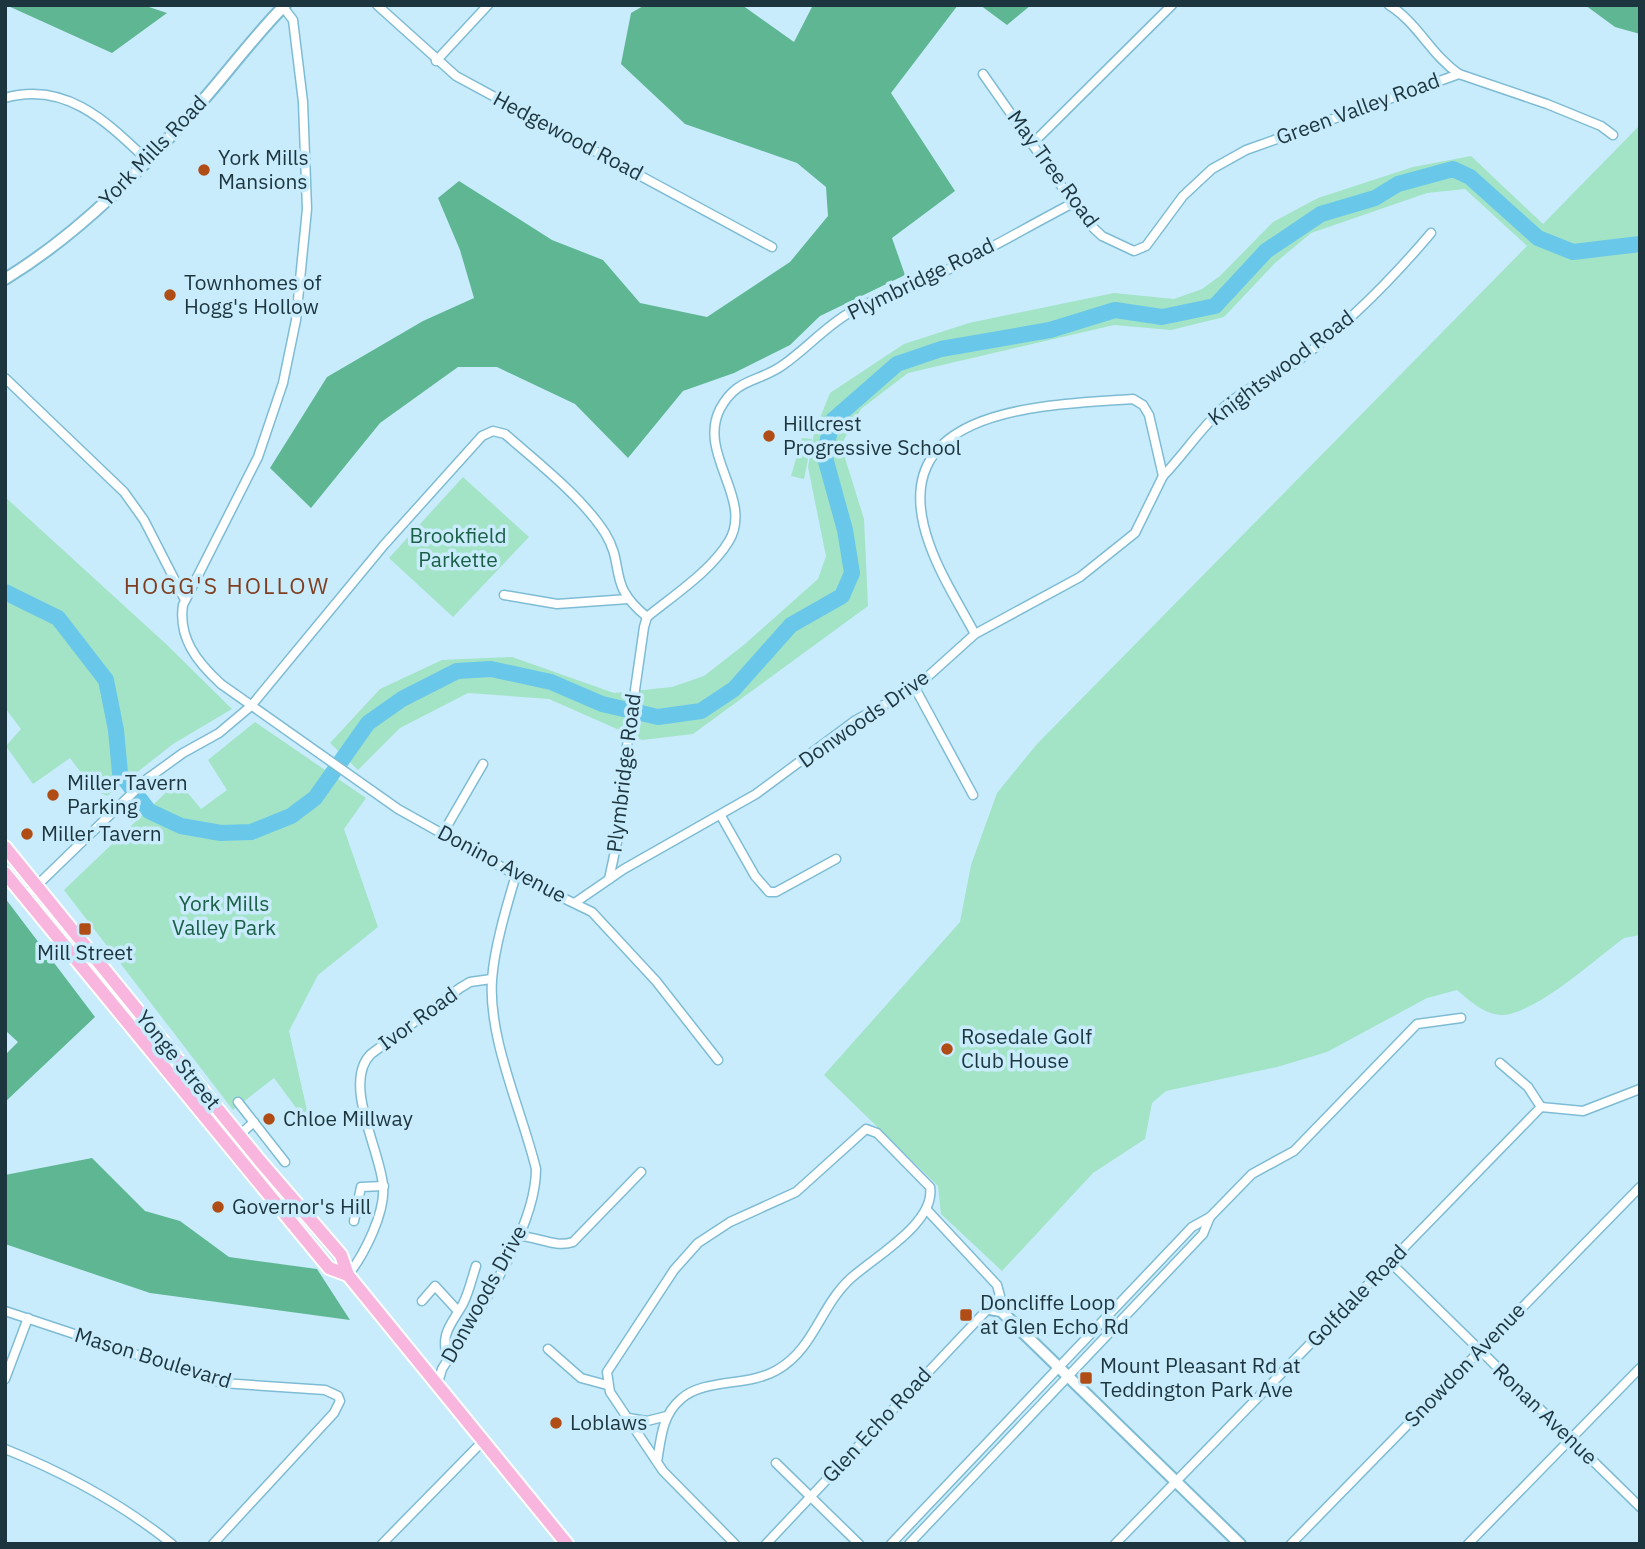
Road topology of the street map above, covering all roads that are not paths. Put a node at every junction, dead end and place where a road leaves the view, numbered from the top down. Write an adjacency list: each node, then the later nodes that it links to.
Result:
1 (377, 5): 6 (street, Hedgewood Road)
2 (488, 5): 6 (street)
3 (1172, 5): 11 (street)
4 (1389, 5): 8 (street)
5 (281, 7): 12 (main road, York Mills Road); 22 (street)
6 (436, 61): 15 (street, Hedgewood Road)
7 (983, 74): 11 (street, May Tree Road)
8 (1459, 74): 10 (street, Green Valley Road); 16 (street, Green Valley Road)
9 (5, 97): 12 (street)
10 (1613, 135)
11 (1032, 144): 13 (street, May Tree Road)
12 (146, 159): 17 (main road, York Mills Road)
13 (1073, 203): 16 (street, May Tree Road); 23 (street, Plymbridge Road)
14 (1431, 233): 19 (street, Knightswood Road)
15 (772, 247)
16 (1134, 251)
17 (5, 279)
18 (5, 378): 22 (street)
19 (1163, 476): 24 (street, Donwoods Drive); 24 (street)
20 (504, 595): 21 (street)
21 (628, 599): 23 (street); 26 (street)
22 (185, 600): 26 (street, Donino Avenue)
23 (648, 617): 35 (street, Plymbridge Road)
24 (975, 634): 25 (street, Donwoods Drive)
25 (915, 688): 28 (street); 29 (street, Donwoods Drive)
26 (251, 706): 30 (street, Donino Avenue); 36 (street)
27 (483, 764): 30 (street)
28 (974, 795)
29 (721, 816): 32 (street); 35 (street, Donwoods Drive)
30 (443, 833): 34 (street, Donino Avenue)
31 (5, 847): 36 (main road, Yonge Street)
32 (836, 859)
33 (5, 873): 37 (main road, Yonge Street)
34 (516, 875): 38 (street, Donino Avenue); 39 (street, Donwoods Drive)
35 (610, 879): 38 (street, Donwoods Drive)
36 (37, 887): 37 (street); 47 (main road, Yonge Street)
37 (25, 897): 48 (main road, Yonge Street)
38 (576, 902): 41 (street, Donino Avenue)
39 (491, 979): 51 (street, Ivor Road); 56 (street, Donwoods Drive)
40 (1461, 1018): 54 (street)
41 (718, 1060)
42 (1500, 1063): 45 (street)
43 (1640, 1089): 45 (street)
44 (238, 1102): 46 (street)
45 (1541, 1107): 57 (street, Golfdale Road)
46 (254, 1122): 47 (street); 49 (street)
47 (239, 1135): 48 (street); 59 (main road, Yonge Street)
48 (228, 1145): 59 (main road, Yonge Street)
49 (285, 1162)
50 (641, 1172): 56 (street)
51 (384, 1186): 55 (street); 59 (street)
52 (1640, 1187): 66 (street, Snowdon Avenue)
53 (927, 1210): 61 (street); 72 (street); 74 (street)
54 (1210, 1217): 68 (street); 70 (street)
55 (354, 1221)
56 (520, 1236): 67 (street, Donwoods Drive)
57 (1390, 1262): 66 (street, Ronan Avenue); 81 (street, Golfdale Road)
58 (476, 1266): 63 (street)
59 (348, 1275): 73 (main road, Yonge Street)
60 (422, 1301): 63 (street)
61 (990, 1310): 68 (main road); 82 (street, Glen Echo Road)
62 (5, 1311): 64 (street, Mason Boulevard)
63 (458, 1311): 67 (street)
64 (28, 1318): 71 (street); 85 (street, Mason Boulevard)
65 (548, 1349): 72 (street)
66 (1479, 1350): 76 (street, Ronan Avenue); 95 (street, Snowdon Avenue)
67 (447, 1361): 73 (street, Donwoods Drive)
68 (1059, 1367): 70 (main road); 91 (street)
69 (1640, 1368): 76 (street)
70 (1068, 1376): 81 (main road); 92 (street)
71 (5, 1379)
72 (607, 1385): 75 (street)
73 (437, 1386): 77 (main road, Yonge Street)
74 (667, 1416): 75 (street); 79 (street)
75 (628, 1418): 79 (street)
76 (1570, 1439): 83 (street, Ronan Avenue); 96 (street)
77 (484, 1440): 86 (street); 87 (main road, Yonge Street)
78 (5, 1449): 84 (street)
79 (657, 1462): 88 (street)
80 (776, 1463): 82 (street)
81 (1176, 1480): 93 (street, Golfdale Road); 94 (main road)
82 (810, 1496): 89 (street, Glen Echo Road); 90 (street)
83 (1640, 1507)
84 (172, 1544)
85 (213, 1544)
86 (382, 1544)
87 (566, 1544)
88 (735, 1544)
89 (766, 1544)
90 (859, 1544)
91 (891, 1544)
92 (909, 1544)
93 (1115, 1544)
94 (1240, 1544)
95 (1291, 1544)
96 (1468, 1544)

